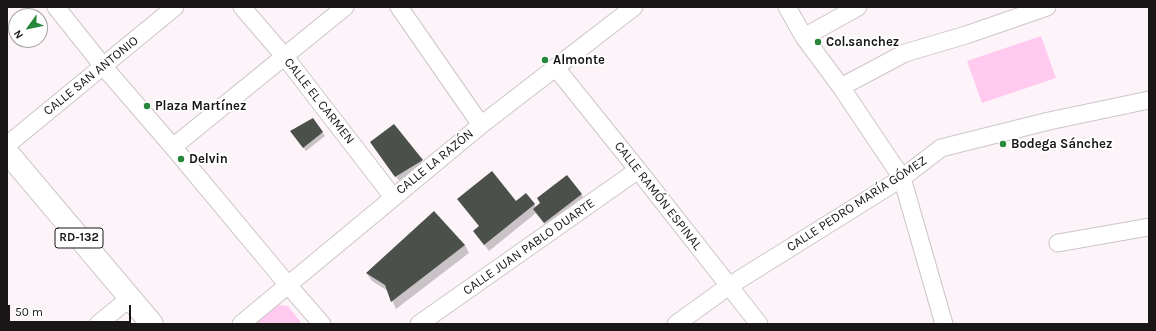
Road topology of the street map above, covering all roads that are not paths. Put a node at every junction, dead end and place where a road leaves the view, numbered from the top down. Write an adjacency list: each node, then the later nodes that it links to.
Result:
1 (56, 7): 12 (street)
2 (175, 7): 12 (street, CALLE SAN ANTONIO)
3 (242, 7): 11 (street, CALLE EL CARMEN)
4 (345, 7): 11 (street)
5 (399, 7): 16 (street)
6 (634, 7): 13 (street, CALLE LA RAZÓN)
7 (787, 7): 10 (street)
8 (858, 7): 10 (street)
9 (1047, 7): 14 (street)
10 (804, 37): 14 (street)
11 (285, 56): 18 (street); 22 (street, CALLE EL CARMEN)
12 (103, 66): 17 (street, CALLE SAN ANTONIO); 18 (street)
13 (556, 68): 16 (street, CALLE LA RAZÓN); 20 (street, CALLE RAMÓN ESPINAL)
14 (841, 87): 21 (street)
15 (1149, 100): 21 (street, CALLE PEDRO MARÍA GÓMEZ)
16 (481, 125): 22 (street, CALLE LA RAZÓN)
17 (7, 145)
18 (173, 147): 25 (street)
19 (7, 152): 27 (main road, RD-132)
20 (638, 170): 26 (street, CALLE RAMÓN ESPINAL); 32 (street, CALLE JUAN PABLO DUARTE)
21 (902, 178): 26 (street, CALLE PEDRO MARÍA GÓMEZ); 35 (street)
22 (393, 197): 25 (street, CALLE LA RAZÓN)
23 (1149, 227): 24 (street)
24 (1058, 243)
25 (288, 285): 30 (street, CALLE LA RAZÓN); 31 (street)
26 (729, 286): 33 (street, CALLE PEDRO MARÍA GÓMEZ); 34 (street, CALLE RAMÓN ESPINAL)
27 (130, 298): 28 (street); 29 (main road, RD-132)
28 (98, 324)
29 (152, 324)
30 (241, 324)
31 (322, 324)
32 (419, 324)
33 (676, 324)
34 (759, 324)
35 (944, 324)

